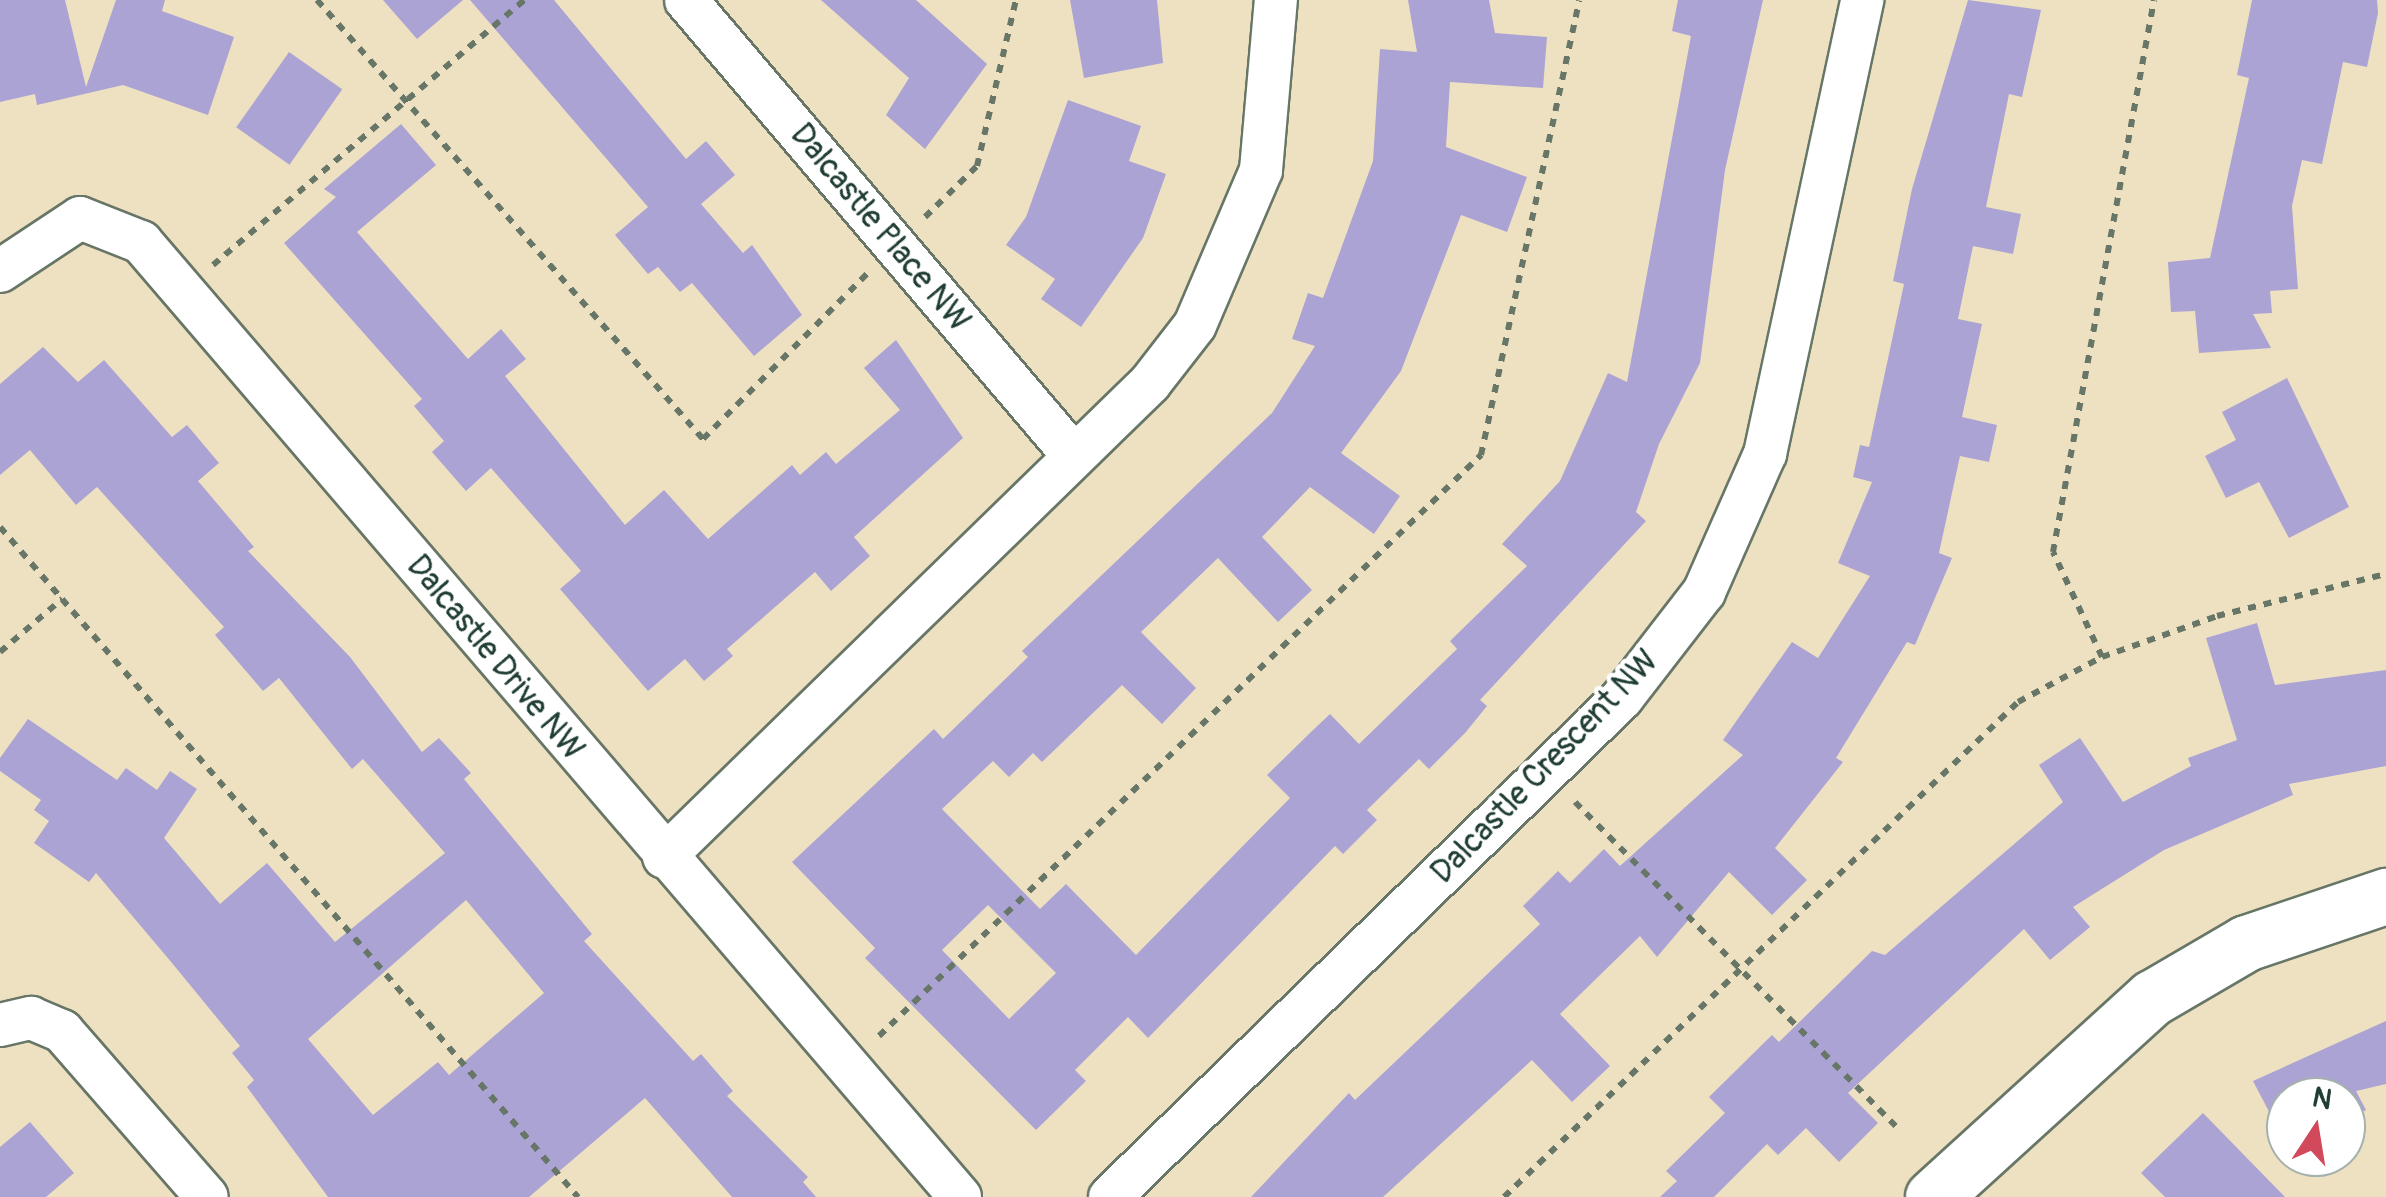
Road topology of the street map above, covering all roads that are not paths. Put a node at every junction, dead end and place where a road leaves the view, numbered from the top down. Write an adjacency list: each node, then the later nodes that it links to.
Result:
1 (686, 0): 5 (street, Dalcastle Place NW)
2 (1276, 0): 5 (street)
3 (1862, 0): 11 (street, Dalcastle Crescent NW)
4 (0, 271): 6 (street, Dalcastle Drive NW)
5 (1074, 456): 6 (street)
6 (664, 857): 10 (street, Dalcastle Drive NW)
7 (2386, 896): 12 (street)
8 (0, 1024): 9 (street)
9 (206, 1197)
10 (960, 1197)
11 (1110, 1197)
12 (1933, 1197)

